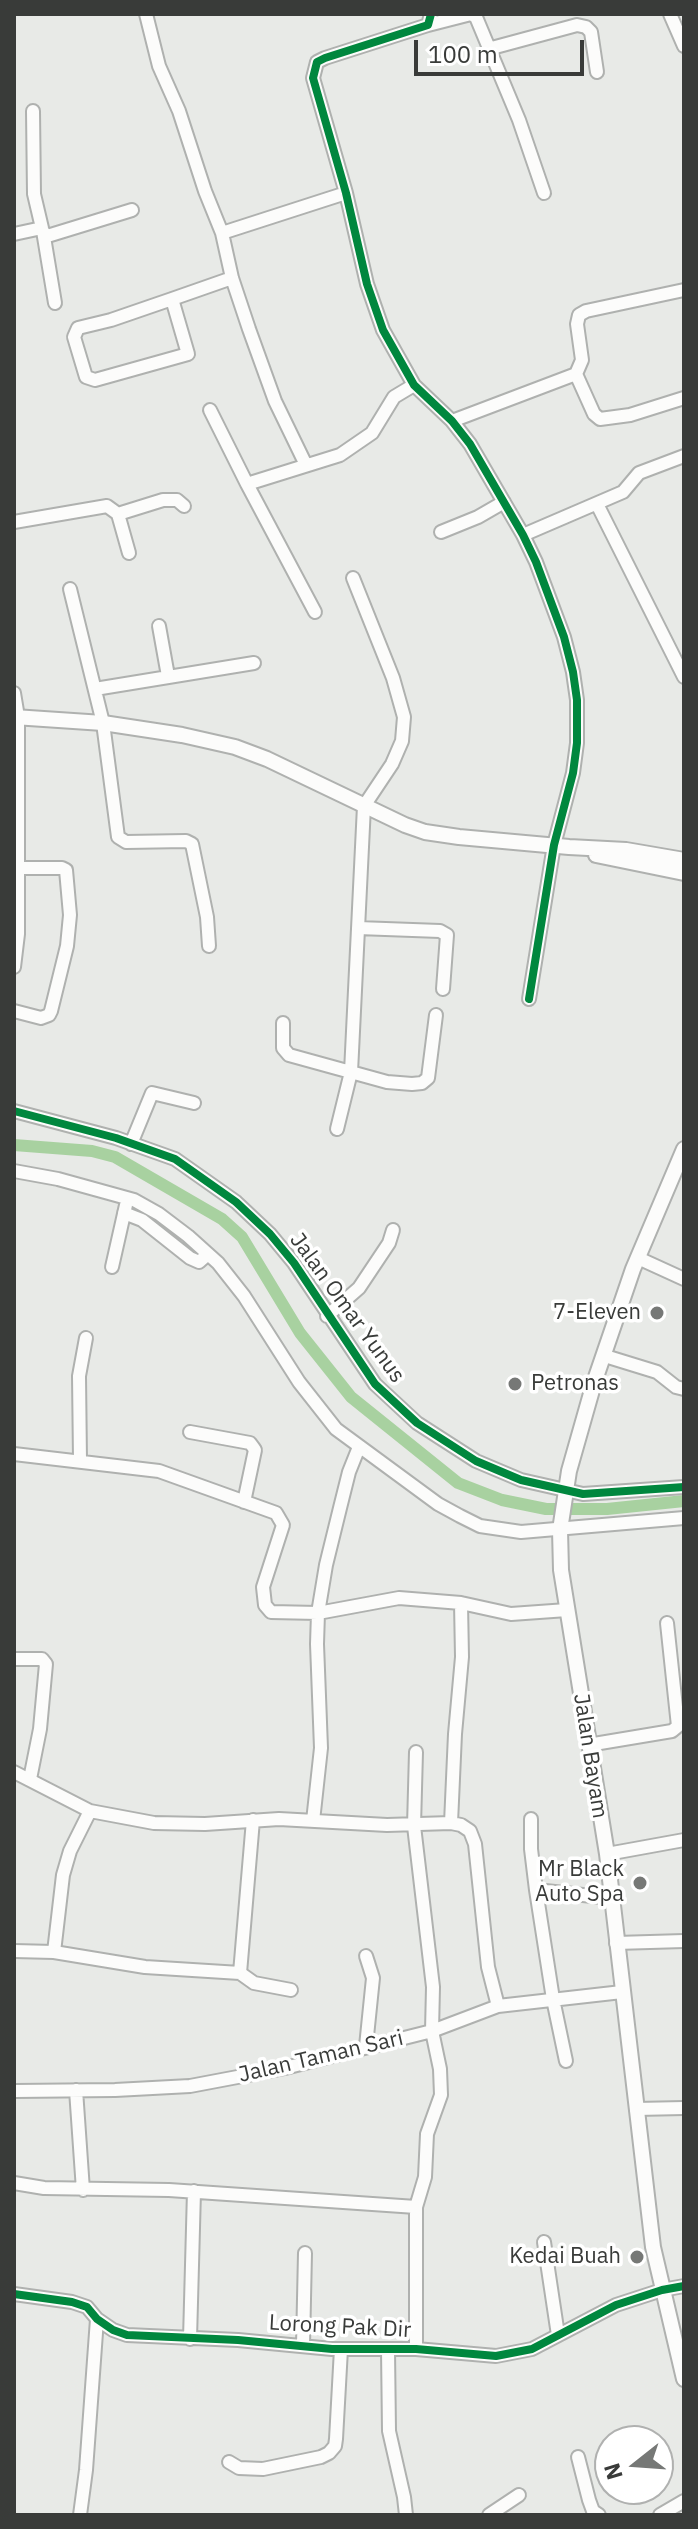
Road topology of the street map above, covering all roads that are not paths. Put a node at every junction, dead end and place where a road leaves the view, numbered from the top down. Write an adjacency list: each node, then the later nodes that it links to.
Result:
1 (146, 14): 12 (street)
2 (670, 14): 4 (street)
3 (430, 19): 5 (street); 8 (street)
4 (684, 46)
5 (488, 49): 6 (street); 9 (street)
6 (597, 72)
7 (33, 111): 11 (street)
8 (346, 193): 12 (street); 19 (street)
9 (544, 193)
10 (132, 210): 11 (street)
11 (43, 233): 13 (street); 17 (street)
12 (222, 233): 14 (street)
13 (14, 234)
14 (232, 278): 16 (street); 24 (street)
15 (684, 290): 18 (street)
16 (172, 299): 16 (street)
17 (55, 303)
18 (576, 374): 20 (street); 22 (street)
19 (414, 385): 22 (street); 24 (street)
20 (684, 398)
21 (210, 410): 25 (street)
22 (452, 421): 26 (street)
23 (684, 456): 27 (street)
24 (306, 465): 25 (street)
25 (247, 484): 36 (street)
26 (504, 502): 31 (street); 32 (street)
27 (597, 504): 32 (street); 40 (street)
28 (184, 506): 29 (street)
29 (118, 514): 30 (street); 33 (street)
30 (14, 522)
31 (441, 532)
32 (523, 535): 46 (street)
33 (129, 553)
34 (353, 578): 45 (street)
35 (70, 589): 41 (street)
36 (315, 612)
37 (159, 626): 39 (street)
38 (254, 663): 39 (street)
39 (168, 676): 41 (street)
40 (684, 677)
41 (95, 689): 44 (street)
42 (14, 693): 43 (street)
43 (16, 717): 44 (main road); 48 (street)
44 (103, 723): 45 (main road); 51 (street)
45 (364, 806): 46 (main road); 50 (street)
46 (561, 846): 47 (main road); 49 (main road); 54 (street)
47 (684, 860)
48 (17, 868): 52 (street); 55 (street)
49 (684, 873)
50 (358, 928): 53 (street); 58 (street)
51 (209, 946)
52 (14, 967)
53 (443, 989)
54 (529, 999)
55 (14, 1011)
56 (436, 1015): 58 (street)
57 (283, 1023): 58 (street)
58 (351, 1072): 61 (street)
59 (194, 1103): 62 (street)
60 (14, 1111): 62 (street, Jalan Omar Yunus)
61 (337, 1129)
62 (131, 1144): 72 (street, Jalan Omar Yunus)
63 (684, 1149): 69 (main road, Jalan Bayam)
64 (14, 1171): 65 (street)
65 (127, 1198): 66 (street); 68 (street)
66 (124, 1213): 68 (street); 70 (street)
67 (393, 1230): 72 (street)
68 (208, 1254): 77 (street)
69 (638, 1258): 71 (street); 74 (main road, Jalan Bayam)
70 (112, 1267)
71 (684, 1279)
72 (327, 1316): 81 (street, Jalan Omar Yunus)
73 (86, 1338): 79 (street)
74 (605, 1356): 75 (street); 81 (main road, Jalan Bayam)
75 (684, 1389)
76 (190, 1432): 82 (street)
77 (359, 1447): 84 (street); 87 (street)
78 (14, 1454): 79 (street)
79 (80, 1460): 82 (street)
80 (684, 1487): 81 (street, Jalan Omar Yunus)
81 (564, 1495): 84 (main road, Jalan Bayam)
82 (244, 1502): 87 (street)
83 (684, 1518): 84 (street)
84 (560, 1526): 86 (main road, Jalan Bayam)
85 (461, 1603): 86 (street); 87 (street); 98 (street)
86 (567, 1610): 90 (main road, Jalan Bayam)
87 (318, 1613): 97 (street)
88 (667, 1623): 90 (street)
89 (14, 1659): 93 (street)
90 (588, 1745): 101 (main road, Jalan Bayam)
91 (416, 1752): 99 (street)
92 (14, 1772): 93 (street)
93 (30, 1779): 94 (street)
94 (90, 1811): 96 (street); 107 (street)
95 (531, 1819): 102 (street)
96 (253, 1820): 97 (street); 109 (street)
97 (313, 1821): 99 (street)
98 (451, 1823): 99 (street); 113 (street)
99 (414, 1826): 114 (street)
100 (684, 1840): 101 (street)
101 (607, 1854): 103 (main road, Jalan Bayam)
102 (536, 1890): 103 (street); 112 (street)
103 (611, 1898): 105 (main road, Jalan Bayam)
104 (684, 1941): 105 (street)
105 (616, 1943): 111 (main road, Jalan Bayam)
106 (14, 1951): 107 (street)
107 (54, 1952): 109 (street)
108 (366, 1956): 115 (street)
109 (240, 1973): 110 (street)
110 (291, 1990)
111 (622, 1992): 112 (street, Jalan Taman Sari); 120 (main road, Jalan Bayam)
112 (553, 1999): 113 (street, Jalan Taman Sari); 116 (street)
113 (498, 2006): 114 (street, Jalan Taman Sari)
114 (432, 2031): 115 (street, Jalan Taman Sari); 124 (street)
115 (366, 2046): 117 (street, Jalan Taman Sari)
116 (566, 2061)
117 (76, 2090): 118 (street, Jalan Taman Sari); 122 (street)
118 (14, 2091)
119 (684, 2108): 120 (street)
120 (636, 2109): 128 (main road, Jalan Bayam)
121 (14, 2183): 122 (street)
122 (83, 2190): 123 (street)
123 (194, 2191): 124 (street); 132 (street)
124 (416, 2207): 135 (street)
125 (544, 2242): 131 (street)
126 (305, 2253): 133 (street)
127 (684, 2286): 128 (street, Lorong Pak Dir)
128 (662, 2290): 131 (street, Lorong Pak Dir); 137 (main road, Jalan Bayam)
129 (14, 2294): 130 (street, Lorong Pak Dir)
130 (97, 2319): 132 (street, Lorong Pak Dir); 142 (street)
131 (558, 2335): 135 (street, Lorong Pak Dir)
132 (190, 2339): 133 (street, Lorong Pak Dir)
133 (303, 2345): 134 (street, Lorong Pak Dir)
134 (341, 2349): 136 (street, Lorong Pak Dir); 139 (street)
135 (416, 2349): 136 (street, Lorong Pak Dir)
136 (388, 2350): 143 (street)
137 (684, 2379)
138 (578, 2457): 145 (street)
139 (229, 2462)
140 (519, 2495): 144 (street)
141 (684, 2501): 146 (street)
142 (80, 2515)
143 (406, 2515)
144 (489, 2515)
145 (599, 2515)
146 (660, 2515)

